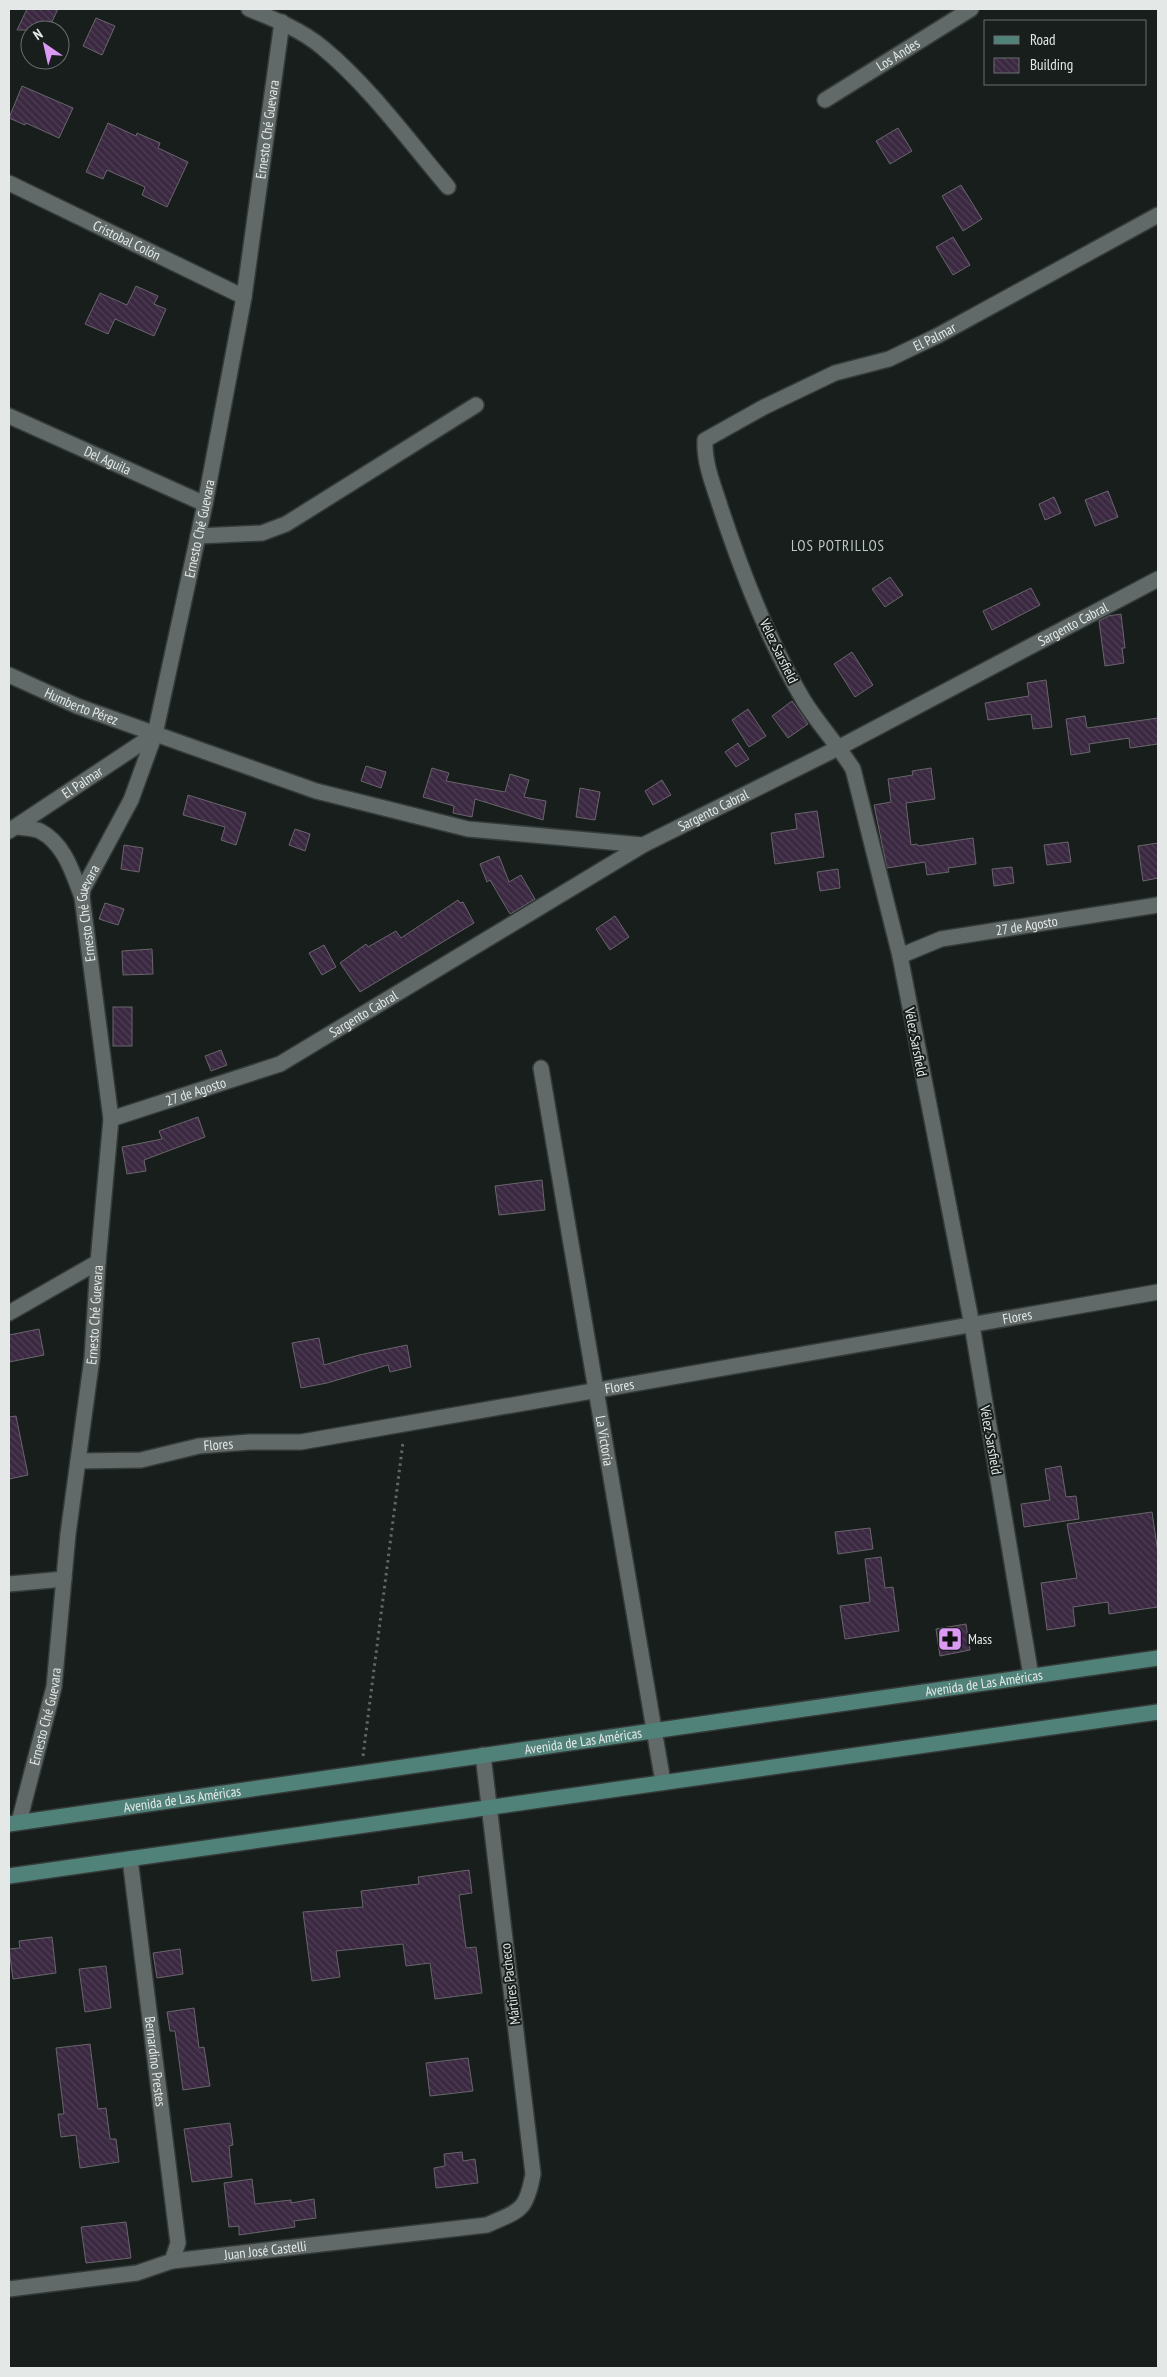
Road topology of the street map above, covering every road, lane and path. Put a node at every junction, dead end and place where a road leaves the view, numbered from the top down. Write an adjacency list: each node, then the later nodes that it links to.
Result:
1 (249, 9): 3 (street)
2 (971, 9): 4 (street, Los Andes)
3 (282, 22): 6 (street); 8 (street, Ernesto Ché Guevara)
4 (825, 100)
5 (9, 183): 8 (street, Cristobal Colón)
6 (448, 187)
7 (1158, 216): 11 (street, El Palmar)
8 (244, 296): 12 (street, Ernesto Ché Guevara)
9 (476, 405): 13 (street)
10 (9, 416): 12 (street, Del Aguila)
11 (705, 440): 17 (street, Vélez Sarsfield)
12 (205, 504): 13 (street, Ernesto Ché Guevara)
13 (198, 536): 16 (street, Ernesto Ché Guevara)
14 (1158, 579): 17 (street, Sargento Cabral)
15 (9, 675): 16 (street, Humberto Pérez)
16 (155, 734): 18 (street, El Palmar); 19 (street, Humberto Pérez); 20 (street, Ernesto Ché Guevara)
17 (840, 747): 19 (street, Sargento Cabral); 22 (street, Vélez Sarsfield)
18 (13, 829): 20 (street)
19 (642, 845): 23 (street, Sargento Cabral)
20 (82, 898): 25 (street, Ernesto Ché Guevara)
21 (1158, 905): 22 (street, 27 de Agosto)
22 (900, 956): 29 (street, Vélez Sarsfield)
23 (280, 1064): 25 (street, 27 de Agosto)
24 (541, 1068): 30 (street, La Victoria)
25 (111, 1120): 26 (street, Ernesto Ché Guevara)
26 (98, 1262): 28 (street); 32 (street, Ernesto Ché Guevara)
27 (1158, 1292): 29 (street, Flores)
28 (9, 1313)
29 (972, 1325): 30 (street, Flores); 36 (street, Vélez Sarsfield)
30 (597, 1390): 31 (street, Flores); 38 (street, La Victoria)
31 (405, 1424): 32 (street, Flores); 40 (path)
32 (78, 1461): 33 (street, Ernesto Ché Guevara)
33 (64, 1579): 34 (street); 43 (street, Ernesto Ché Guevara)
34 (9, 1584)
35 (1158, 1658): 36 (main road, Avenida de Las Américas)
36 (1031, 1676): 38 (main road, Avenida de Las Américas)
37 (1158, 1712): 41 (main road)
38 (655, 1731): 39 (main road, Avenida de Las Américas); 41 (street, La Victoria)
39 (483, 1755): 40 (main road, Avenida de Las Américas); 42 (street, Mártires Pacheco)
40 (361, 1772): 43 (main road, Avenida de Las Américas)
41 (663, 1782): 42 (main road)
42 (489, 1807): 44 (main road); 46 (street, Mártires Pacheco)
43 (14, 1823)
44 (130, 1859): 45 (main road); 47 (street, Bernardino Prestes)
45 (9, 1876)
46 (520, 2210): 47 (street, Juan José Castelli)
47 (172, 2262): 48 (street, Juan José Castelli)
48 (9, 2288)

